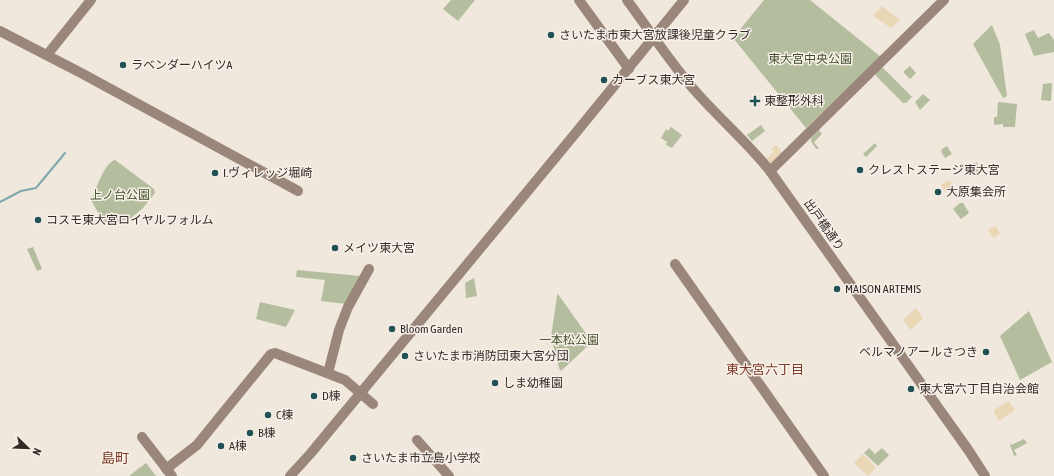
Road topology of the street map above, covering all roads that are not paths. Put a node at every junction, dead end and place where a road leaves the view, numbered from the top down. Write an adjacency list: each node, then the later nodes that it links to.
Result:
1 (91, 0): 8 (street)
2 (579, 0): 9 (street)
3 (627, 0): 7 (street, 出戸橋通り)
4 (684, 0): 7 (street)
5 (944, 0): 10 (street)
6 (0, 31): 8 (street)
7 (654, 38): 9 (street); 10 (street, 出戸橋通り)
8 (47, 56): 11 (street)
9 (629, 69): 15 (street)
10 (770, 171): 23 (street, 出戸橋通り)
11 (298, 191)
12 (675, 264): 22 (street)
13 (369, 269): 14 (street)
14 (328, 373): 15 (street); 19 (street)
15 (361, 392): 16 (street); 20 (street)
16 (373, 404)
17 (142, 437): 19 (street)
18 (417, 440): 21 (street)
19 (169, 473)
20 (290, 476)
21 (449, 476)
22 (824, 476)
23 (985, 476)

